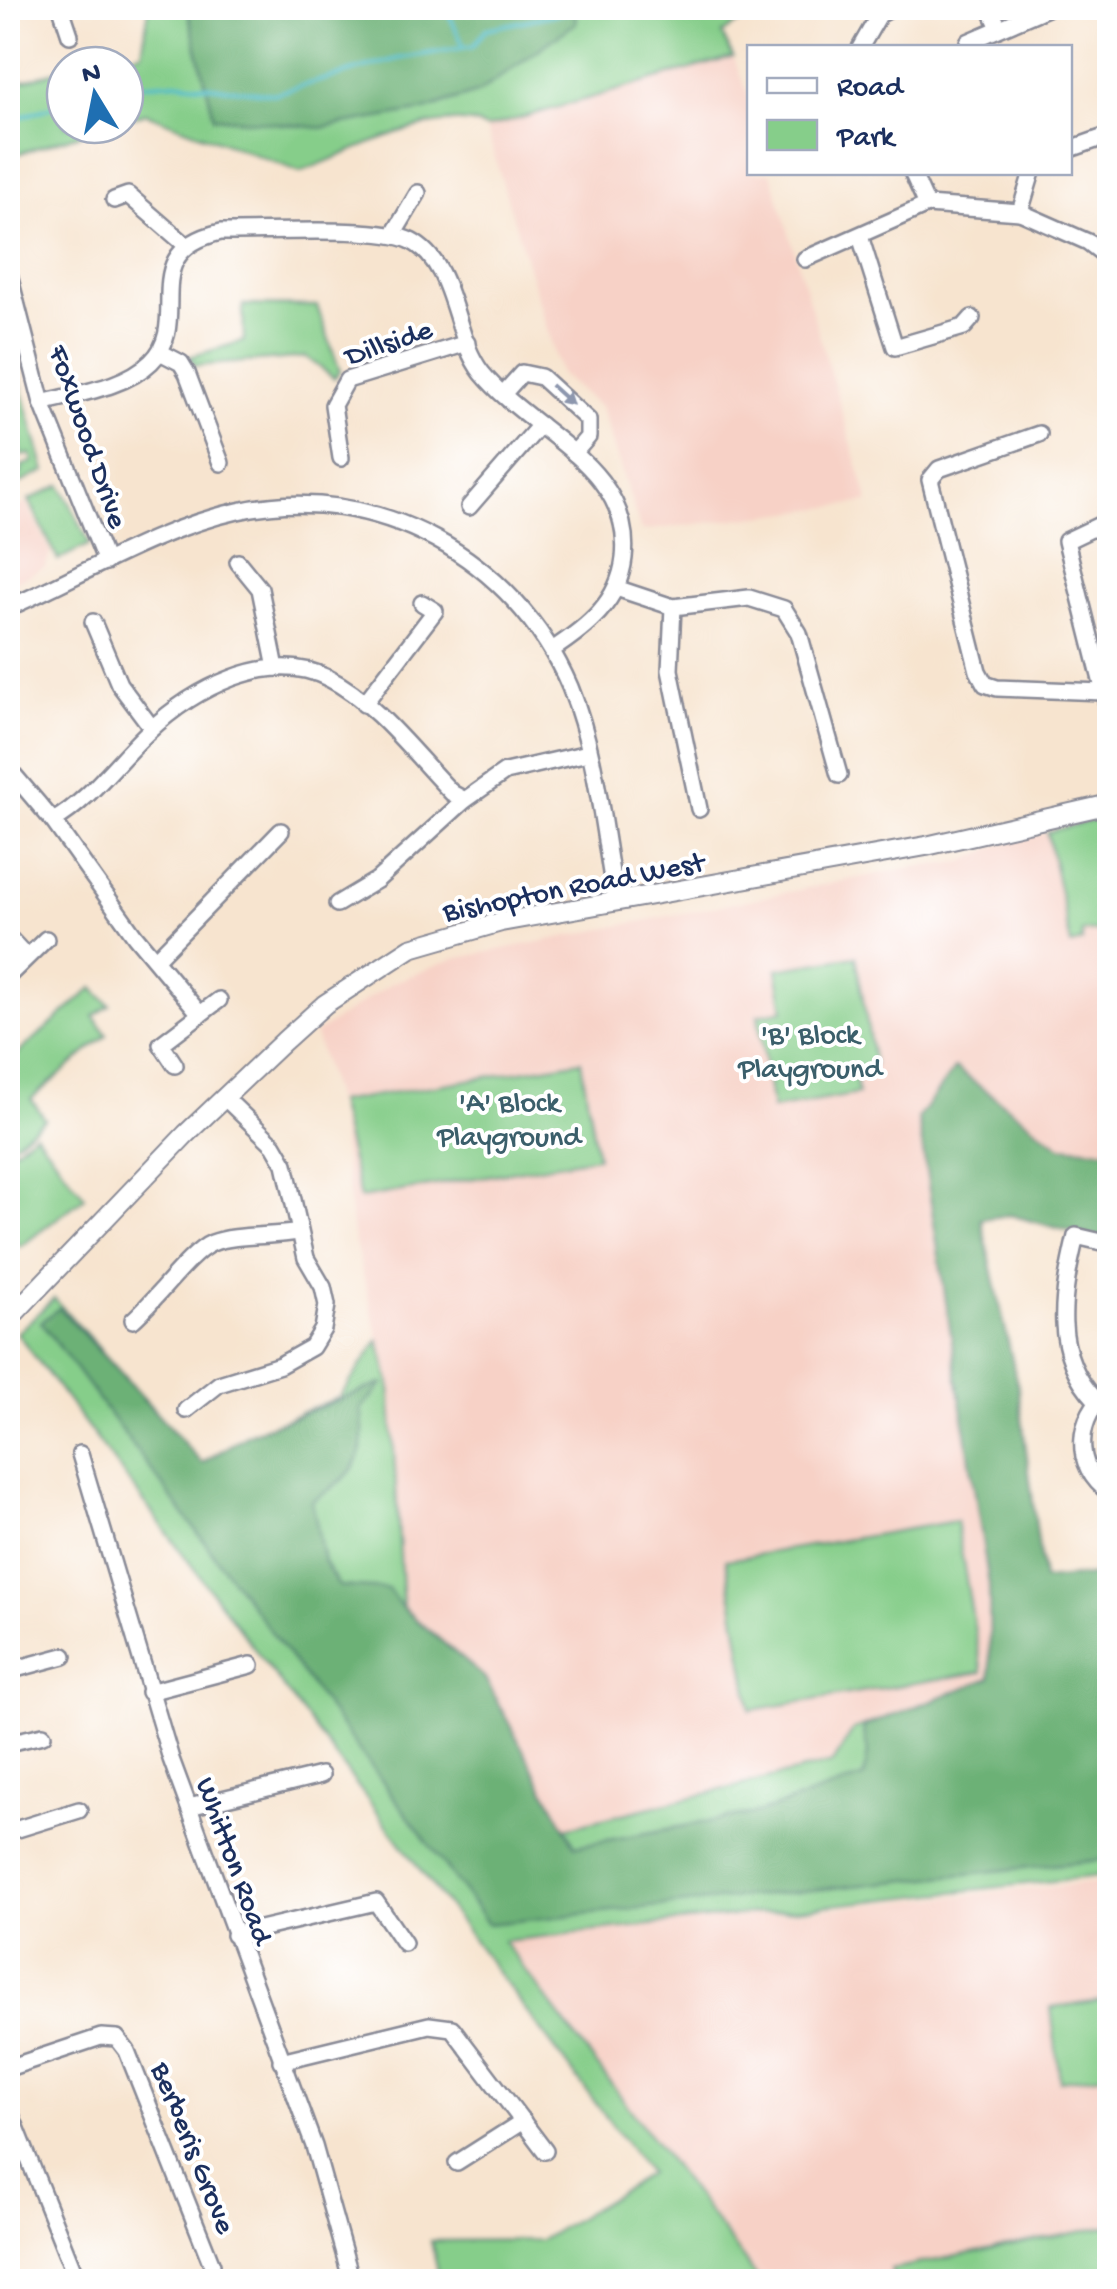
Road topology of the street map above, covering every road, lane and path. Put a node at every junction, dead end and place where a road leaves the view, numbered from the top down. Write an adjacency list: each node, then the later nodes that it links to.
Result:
1 (892, 8): 8 (street)
2 (990, 8): 5 (street)
3 (1046, 8): 5 (street)
4 (57, 13): 6 (street)
5 (998, 28): 7 (street)
6 (70, 35)
7 (968, 42)
8 (862, 45)
9 (1110, 135): 10 (street)
10 (1072, 147)
11 (913, 175): 15 (street)
12 (1031, 175): 16 (street)
13 (127, 193): 19 (street)
14 (418, 193): 17 (street)
15 (927, 205): 16 (street); 18 (street)
16 (1020, 212): 21 (street)
17 (393, 235): 19 (street); 26 (street)
18 (860, 236): 20 (street); 23 (street)
19 (188, 246): 27 (street)
20 (805, 259)
21 (1110, 259)
22 (8, 271): 24 (street, Foxwood Drive)
23 (972, 318)
24 (26, 334): 25 (street); 29 (street, Foxwood Drive)
25 (8, 339)
26 (467, 343): 28 (street); 33 (street, Dillside)
27 (160, 352): 29 (street); 36 (street)
28 (504, 393): 30 (street); 34 (street, one-way to 34)
29 (42, 403): 41 (street, Foxwood Drive)
30 (540, 425): 34 (street); 37 (street)
31 (1039, 434): 50 (street)
32 (356, 438): 33 (street)
33 (338, 441): 35 (street, Dillside)
34 (574, 454): 43 (street)
35 (341, 458)
36 (220, 462)
37 (480, 493): 38 (street); 39 (street)
38 (494, 504)
39 (468, 507)
40 (1110, 520): 50 (street)
41 (106, 562): 46 (street); 48 (street)
42 (238, 562): 49 (street)
43 (616, 588): 45 (street); 48 (street)
44 (422, 603): 51 (street)
45 (672, 607): 56 (street); 59 (street)
46 (8, 608)
47 (93, 622): 53 (street)
48 (552, 650): 54 (street)
49 (276, 668): 51 (street); 53 (street)
50 (1104, 692): 52 (street)
51 (364, 704): 57 (street)
52 (1110, 716)
53 (152, 728): 60 (street)
54 (588, 753): 57 (street); 62 (street)
55 (8, 768): 60 (street)
56 (839, 775)
57 (465, 800): 63 (street)
58 (1110, 804): 62 (street, Bishopton Road West)
59 (699, 809)
60 (54, 820): 67 (street)
61 (281, 831): 67 (street)
62 (616, 902): 72 (street, Bishopton Road West)
63 (337, 904)
64 (46, 939): 66 (street)
65 (11, 940): 66 (street)
66 (26, 956): 68 (street)
67 (156, 959): 70 (street)
68 (8, 976)
69 (219, 1000): 70 (street)
70 (200, 1014): 71 (street)
71 (175, 1064)
72 (224, 1098): 74 (street); 79 (street, Bishopton Road West)
73 (1058, 1229): 75 (street)
74 (298, 1232): 78 (street); 82 (street)
75 (1076, 1236): 76 (street); 83 (street)
76 (1110, 1244)
77 (154, 1276): 78 (street)
78 (169, 1286): 80 (street)
79 (8, 1320)
80 (133, 1320)
81 (209, 1368): 82 (street)
82 (219, 1384): 84 (street)
83 (1103, 1395): 86 (street)
84 (186, 1410)
85 (80, 1454): 90 (street, Whitton Road)
86 (1110, 1493)
87 (64, 1656): 89 (street)
88 (251, 1664): 90 (street)
89 (8, 1671)
90 (149, 1692): 94 (street, Whitton Road)
91 (43, 1735): 92 (street)
92 (8, 1743)
93 (321, 1775): 94 (street)
94 (188, 1807): 97 (street, Whitton Road)
95 (79, 1810): 96 (street)
96 (8, 1832)
97 (234, 1935): 98 (street); 99 (street, Whitton Road)
98 (404, 1943)
99 (281, 2061): 102 (street); 107 (street, Whitton Road)
100 (8, 2068): 105 (street, Berberis Grove)
101 (8, 2107): 106 (street)
102 (523, 2121): 103 (street); 104 (street)
103 (545, 2151)
104 (457, 2163)
105 (210, 2280)
106 (78, 2282)
107 (352, 2282)

